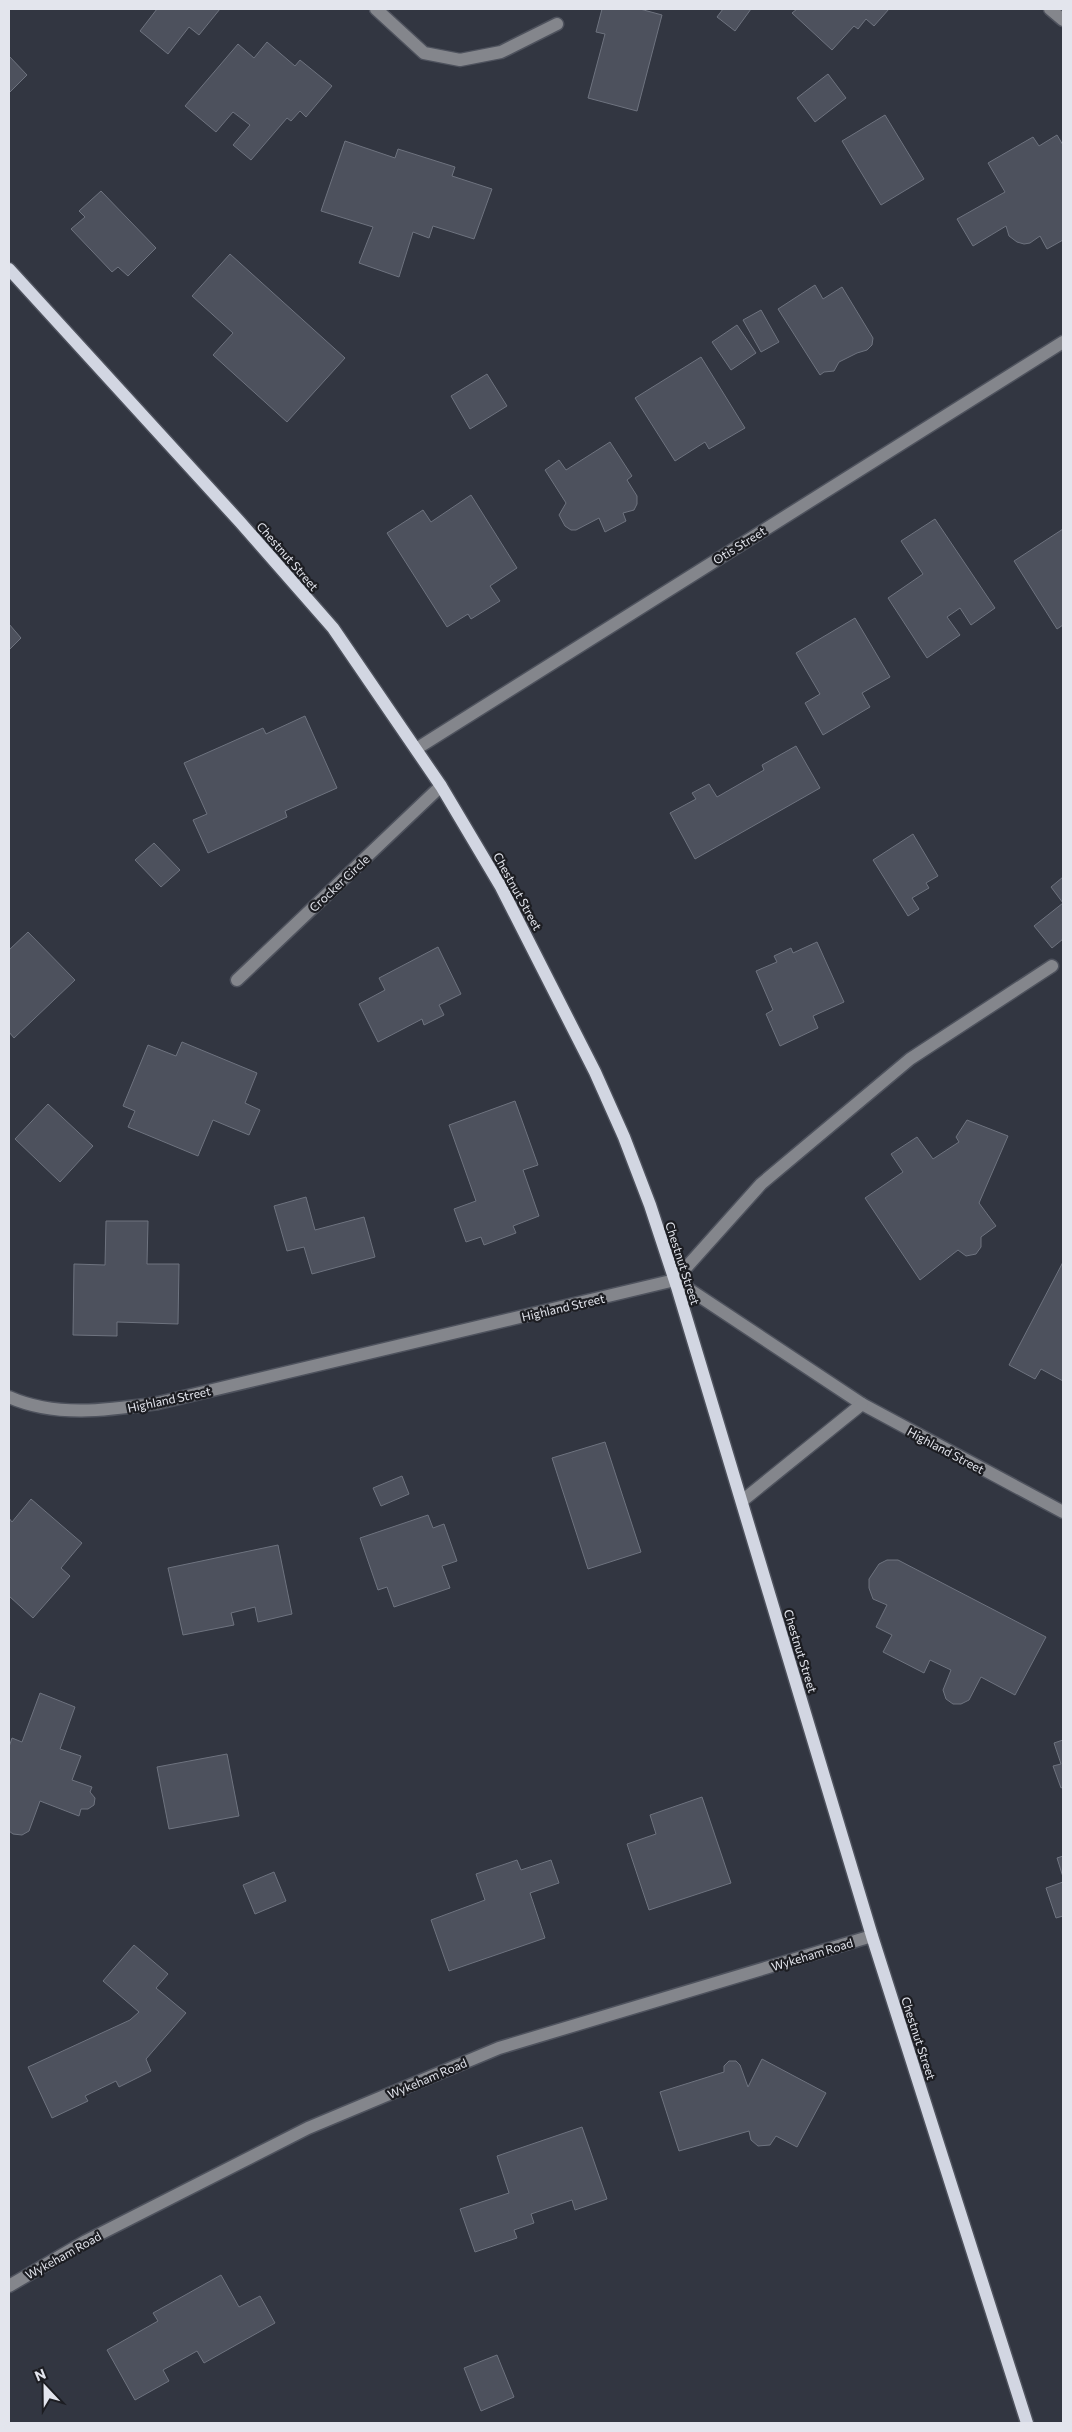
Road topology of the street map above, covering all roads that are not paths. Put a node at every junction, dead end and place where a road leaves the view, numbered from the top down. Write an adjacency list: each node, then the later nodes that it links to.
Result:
1 (376, 9): 4 (street)
2 (1050, 9): 3 (street)
3 (1063, 20)
4 (557, 24)
5 (9, 269): 7 (main road, Chestnut Street)
6 (1063, 342): 7 (street, Otis Street)
7 (416, 749): 8 (main road, Chestnut Street)
8 (441, 786): 10 (street, Crocker Circle); 11 (main road, Chestnut Street)
9 (1052, 966): 11 (street)
10 (237, 980)
11 (675, 1280): 12 (street, Highland Street); 13 (street, Highland Street); 14 (main road, Chestnut Street)
12 (9, 1397)
13 (862, 1404): 14 (street); 15 (street, Highland Street)
14 (742, 1501): 16 (main road, Chestnut Street)
15 (1063, 1512)
16 (872, 1936): 17 (street, Wykeham Road); 18 (main road, Chestnut Street)
17 (9, 2286)
18 (1027, 2423)

